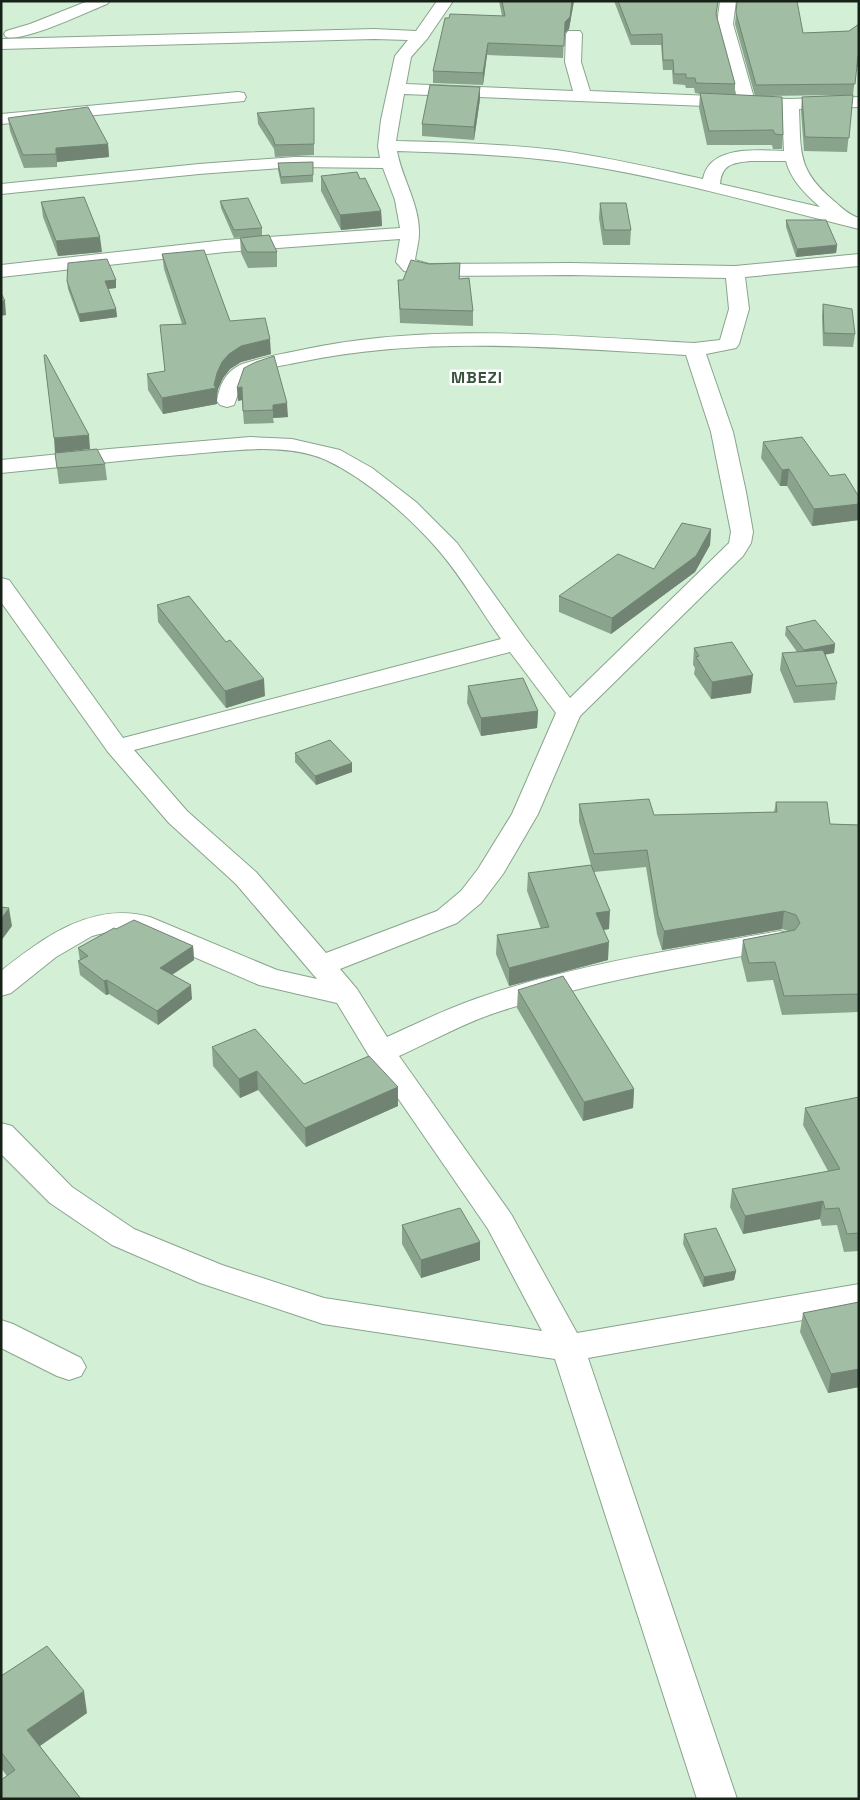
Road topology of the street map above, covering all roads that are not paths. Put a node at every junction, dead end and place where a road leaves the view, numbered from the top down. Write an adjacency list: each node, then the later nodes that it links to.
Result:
1 (102, 1): 6 (street)
2 (446, 1): 5 (street)
3 (728, 1): 11 (street)
4 (574, 34): 9 (street)
5 (420, 36): 7 (street); 8 (street)
6 (1, 37)
7 (1, 44)
8 (397, 89): 9 (street); 15 (street)
9 (583, 95): 11 (street)
10 (238, 97): 14 (street)
11 (747, 102): 13 (street)
12 (859, 102): 13 (street)
13 (790, 104): 16 (street)
14 (1, 119)
15 (388, 155): 17 (street); 18 (street); 20 (street)
16 (794, 156): 17 (street); 19 (street)
17 (711, 186): 19 (street)
18 (1, 189)
19 (851, 222)
20 (410, 233): 22 (street); 23 (street)
21 (859, 260): 23 (street)
22 (1, 271)
23 (735, 272): 24 (street)
24 (694, 349): 25 (street); 29 (street)
25 (227, 401)
26 (1, 467): 28 (street)
27 (1, 585): 30 (street)
28 (516, 643): 29 (street); 30 (street)
29 (569, 713): 32 (street)
30 (117, 747): 32 (street)
31 (782, 940): 35 (street)
32 (321, 966): 34 (street)
33 (1, 986): 34 (street)
34 (347, 996): 35 (street)
35 (381, 1052): 39 (street)
36 (1, 1134): 39 (street)
37 (859, 1297): 39 (street)
38 (1, 1333): 40 (street)
39 (568, 1348): 41 (street)
40 (70, 1367)
41 (717, 1799)

